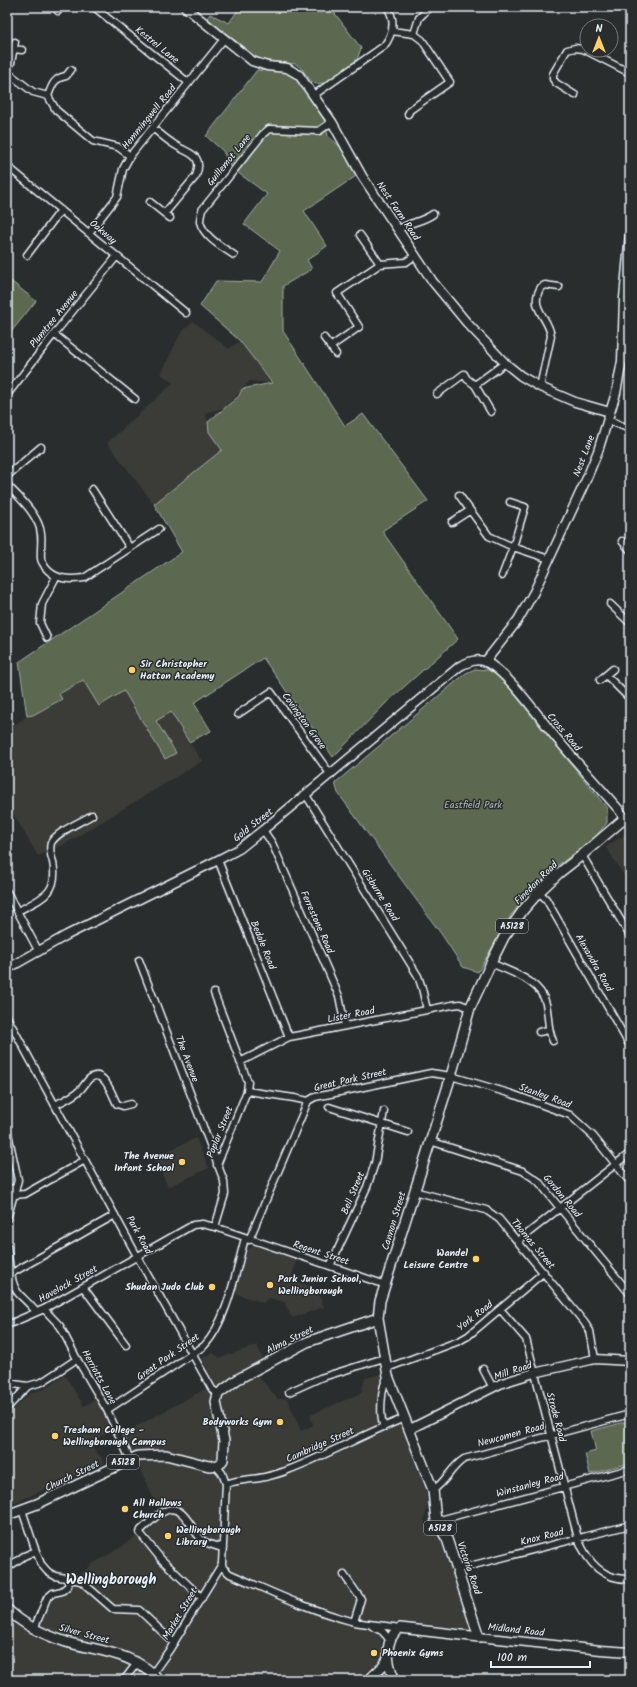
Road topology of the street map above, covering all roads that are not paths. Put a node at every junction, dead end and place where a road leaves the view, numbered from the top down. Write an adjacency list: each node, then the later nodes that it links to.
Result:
1 (94, 7): 14 (street, Kestrel Lane)
2 (185, 7): 7 (street, Nest Farm Road)
3 (387, 7): 5 (street)
4 (430, 7): 6 (street)
5 (392, 31): 6 (street); 15 (street)
6 (414, 34): 18 (street)
7 (224, 39): 14 (street, Hemmingwell Road); 15 (street, Nest Farm Road)
8 (15, 42): 9 (street)
9 (14, 49): 10 (street); 12 (street)
10 (22, 50)
11 (71, 70): 17 (street)
12 (7, 71): 17 (street)
13 (630, 73): 16 (street)
14 (189, 83): 20 (street, Hemmingwell Road)
15 (314, 95): 19 (street, Nest Farm Road)
16 (575, 95)
17 (48, 96): 21 (street)
18 (408, 114)
19 (332, 122): 28 (street, Nest Farm Road); 34 (street, Guillemot Lane)
20 (153, 128): 21 (street, Hemmingwell Road); 25 (street)
21 (130, 156): 29 (street, Hemmingwell Road)
22 (7, 166): 24 (street, Oakway)
23 (150, 202): 25 (street)
24 (61, 210): 29 (street, Oakway); 33 (street)
25 (165, 213): 27 (street)
26 (433, 214): 28 (street)
27 (170, 218)
28 (398, 229): 35 (street, Nest Farm Road)
29 (89, 233): 36 (street, Oakway)
30 (630, 233): 32 (street, Nest Lane)
31 (360, 235): 37 (street)
32 (629, 247): 39 (street, Nest Lane)
33 (27, 255)
34 (234, 255)
35 (416, 255): 37 (street); 45 (street, Nest Farm Road)
36 (117, 256): 40 (street, Oakway); 41 (street, Plumtree Avenue)
37 (380, 264): 43 (street)
38 (559, 287): 47 (street)
39 (627, 298): 52 (street, Nest Lane)
40 (186, 313)
41 (54, 334): 49 (street, Plumtree Avenue); 50 (street)
42 (324, 338): 43 (street)
43 (330, 347): 44 (street)
44 (336, 354)
45 (505, 363): 46 (street); 47 (street, Nest Farm Road)
46 (475, 385): 48 (street); 51 (street)
47 (540, 387): 52 (street, Nest Farm Road)
48 (436, 394)
49 (7, 395)
50 (136, 399)
51 (491, 412)
52 (609, 416): 53 (street); 67 (street, Nest Lane)
53 (630, 429)
54 (41, 447): 55 (street)
55 (7, 476)
56 (7, 485): 69 (street)
57 (92, 489): 65 (street)
58 (459, 496): 60 (street)
59 (510, 502): 64 (street)
60 (469, 510): 61 (street); 64 (street)
61 (452, 522)
62 (159, 529): 65 (street)
63 (622, 541): 66 (street)
64 (513, 547): 67 (street); 68 (street)
65 (130, 548): 69 (street)
66 (630, 550)
67 (549, 559): 73 (street, Nest Lane)
68 (502, 576)
69 (56, 577): 72 (street)
70 (610, 604): 71 (street)
71 (630, 623)
72 (47, 638)
73 (485, 662): 79 (street, Gold Street); 82 (street, Cross Road)
74 (613, 669): 75 (street)
75 (606, 675): 76 (street); 77 (street)
76 (600, 680)
77 (630, 699)
78 (238, 714): 79 (street, Covington Grove)
79 (331, 775): 80 (street, Gold Street)
80 (306, 795): 83 (street, Gold Street); 96 (street, Gisburne Road)
81 (92, 816): 88 (street)
82 (627, 818): 84 (main road, Finedon Road / A5128)
83 (263, 830): 85 (street, Gold Street); 98 (street, Ferrestone Road)
84 (582, 856): 87 (main road, Finedon Road / A5128); 89 (street)
85 (218, 860): 90 (street, Gold Street); 101 (street, Bedale Road)
86 (7, 892): 88 (street)
87 (539, 892): 92 (main road, Finedon Road / A5128); 103 (street, Alexandra Road)
88 (18, 911): 90 (street)
89 (630, 936)
90 (39, 952): 93 (street, Gold Street)
91 (140, 960): 119 (street, The Avenue)
92 (491, 963): 95 (main road, Finedon Road / A5128); 99 (street)
93 (7, 969)
94 (214, 993): 104 (street)
95 (470, 1008): 96 (street, Lister Road); 105 (main road, Finedon Road / A5128)
96 (427, 1010): 98 (street, Lister Road)
97 (7, 1017): 109 (street, Park Road)
98 (345, 1026): 101 (street, Lister Road)
99 (548, 1030): 100 (street); 102 (street)
100 (539, 1032)
101 (289, 1037): 104 (street, Lister Road)
102 (553, 1041)
103 (630, 1046)
104 (240, 1062): 106 (street)
105 (451, 1076): 107 (street, Great Park Street); 115 (main road, Cannon Street / A5128); 118 (street, Stanley Road)
106 (247, 1091): 107 (street); 119 (street, Poplar Street)
107 (308, 1101): 128 (street, Great Park Street)
108 (131, 1104): 109 (street)
109 (55, 1105): 117 (street, Park Road)
110 (329, 1107): 112 (street)
111 (384, 1111): 112 (street, Bell Street)
112 (382, 1124): 114 (street); 132 (street, Bell Street)
113 (7, 1129): 123 (street)
114 (408, 1132)
115 (430, 1141): 122 (main road, Cannon Street / A5128); 124 (street, Gordon Road)
116 (630, 1153): 118 (street)
117 (85, 1160): 123 (street); 125 (street, Park Road)
118 (616, 1164): 120 (street, Stanley Road); 124 (street)
119 (217, 1165): 127 (street, Poplar Street)
120 (630, 1182)
121 (7, 1188): 123 (street)
122 (414, 1191): 129 (street, Thomas Street); 135 (main road, Cannon Street / A5128)
123 (15, 1192): 126 (street)
124 (559, 1208): 129 (street); 137 (street, Gordon Road)
125 (115, 1215): 131 (street, Park Road); 134 (street)
126 (7, 1219)
127 (215, 1227): 128 (street, Regent Street); 131 (street, Havelock Street)
128 (247, 1239): 132 (street, Regent Street); 144 (street, Great Park Street)
129 (518, 1241): 133 (street, Thomas Street)
130 (7, 1246): 134 (street)
131 (137, 1256): 136 (street, Havelock Street); 144 (street, Park Road)
132 (330, 1266): 135 (street, Regent Street)
133 (544, 1272): 139 (street, York Road); 147 (street, Thomas Street)
134 (12, 1273): 140 (street)
135 (386, 1285): 141 (main road, Cannon Street / A5128)
136 (83, 1287): 138 (street, Havelock Street); 143 (street)
137 (630, 1294)
138 (44, 1309): 140 (street, Havelock Street); 146 (street, Herriotts Lane)
139 (500, 1309): 150 (street, York Road); 151 (street, Strode Road)
140 (36, 1312): 142 (street, Havelock Street)
141 (378, 1318): 145 (main road, Cannon Street / A5128); 156 (main road, Alma Street)
142 (7, 1325)
143 (126, 1345)
144 (192, 1353): 156 (street, Park Road); 158 (street, Great Park Street)
145 (384, 1358): 150 (main road, Cannon Street / A5128); 155 (street)
146 (77, 1359): 153 (street); 158 (street, Herriotts Lane)
147 (595, 1359): 148 (street, Mill Road); 151 (street, Mill Road)
148 (630, 1361)
149 (483, 1369): 154 (street)
150 (387, 1372): 160 (main road, Cannon Street / A5128); 161 (street, Cannon Street)
151 (534, 1373): 154 (street, Mill Road); 163 (street, Strode Road)
152 (7, 1383): 153 (street)
153 (28, 1386): 157 (street)
154 (492, 1388): 162 (street, Mill Road)
155 (289, 1392)
156 (218, 1394): 165 (main road)
157 (7, 1408)
158 (107, 1410): 164 (street, Herriotts Lane)
159 (630, 1414): 163 (street, Newcomen Road)
160 (405, 1418): 161 (street, Cambridge Street); 162 (main road, Victoria Road / A5128)
161 (384, 1427): 167 (street, Cambridge Street)
162 (410, 1429): 169 (main road, Victoria Road / A5128)
163 (551, 1435): 168 (street, Strode Road); 169 (street, Newcomen Road)
164 (130, 1459): 165 (main road, Church Street / A5128); 170 (main road, Church Street / A5128)
165 (216, 1466): 167 (street)
166 (630, 1469): 168 (street, Winstanley Road)
167 (226, 1484): 175 (street)
168 (564, 1486): 172 (street, Winstanley Road); 174 (street, Strode Road)
169 (433, 1490): 172 (main road, Victoria Road / A5128)
170 (22, 1510): 171 (main road, Church Street / A5128); 176 (street)
171 (7, 1515)
172 (436, 1521): 179 (main road, Victoria Road / A5128)
173 (630, 1524): 174 (street, Knox Road)
174 (578, 1538): 179 (street, Knox Road); 182 (street, Strode Road)
175 (223, 1548): 177 (street); 183 (street)
176 (36, 1551): 178 (street); 181 (street)
177 (222, 1564): 183 (street, Market Street); 186 (street, Midland Road)
178 (7, 1568)
179 (458, 1569): 190 (main road, Victoria Road / A5128)
180 (344, 1575): 186 (street)
181 (69, 1578): 189 (street); 192 (street)
182 (630, 1579)
183 (202, 1598): 192 (street, Market Street)
184 (7, 1609): 185 (main road, Silver Street)
185 (11, 1617): 189 (main road, Silver Street)
186 (354, 1622): 187 (street, Midland Road)
187 (371, 1625): 188 (street, Midland Road); 191 (street, Midland Road)
188 (400, 1628): 190 (main road, Midland Road); 191 (main road)
189 (34, 1629): 195 (main road, Silver Street)
190 (479, 1637): 193 (street, Midland Road)
191 (390, 1640): 194 (main road)
192 (174, 1643): 196 (street, Market Street)
193 (630, 1652)
194 (388, 1658): 198 (street); 200 (main road)
195 (137, 1663): 196 (main road, Silver Street); 197 (street)
196 (156, 1677)
197 (124, 1680)
198 (369, 1680): 199 (street)
199 (386, 1680)
200 (395, 1680)

